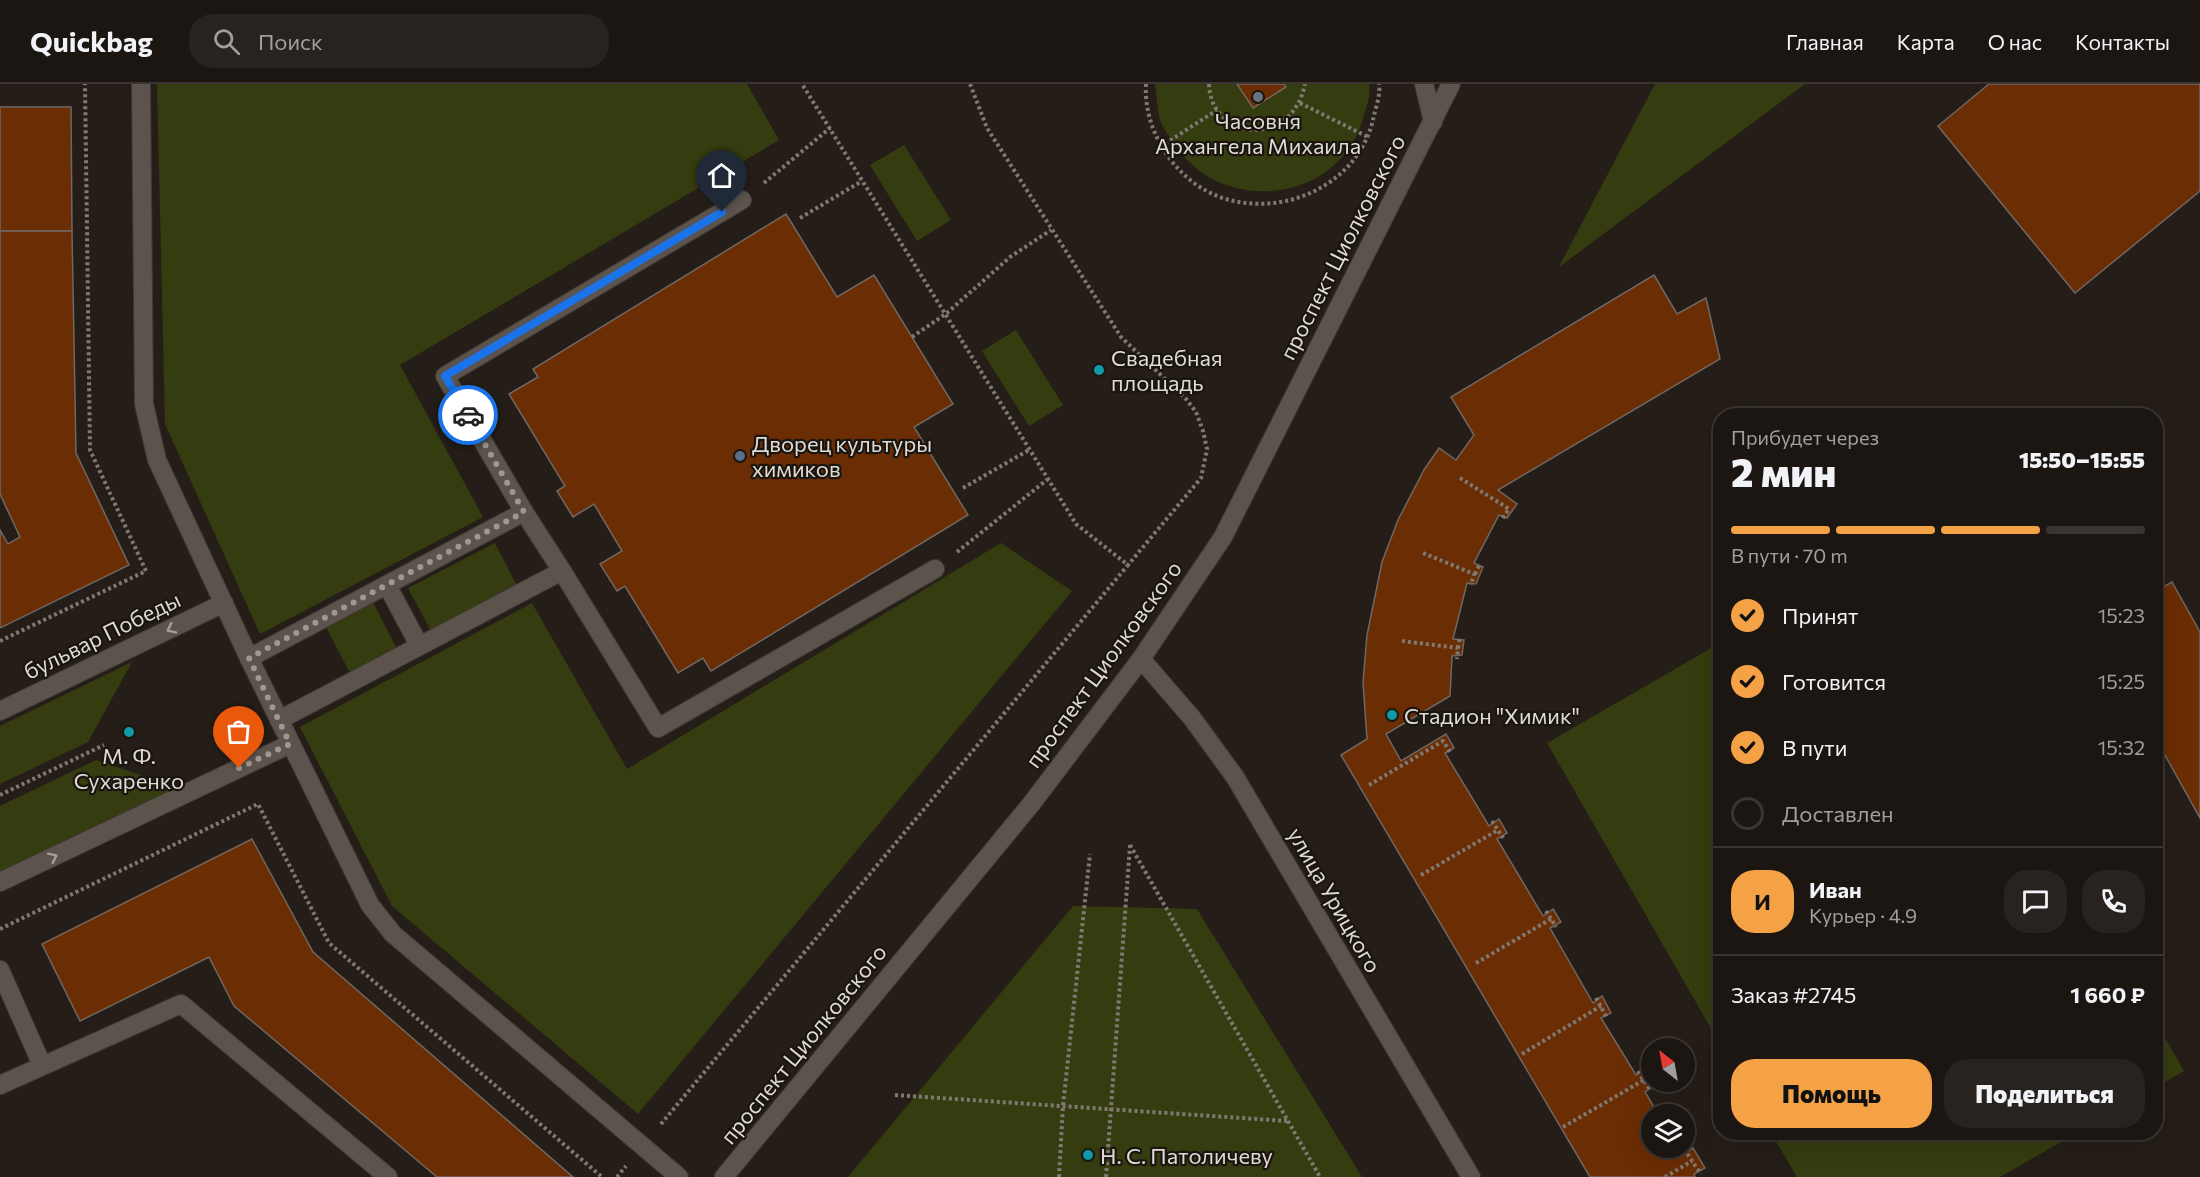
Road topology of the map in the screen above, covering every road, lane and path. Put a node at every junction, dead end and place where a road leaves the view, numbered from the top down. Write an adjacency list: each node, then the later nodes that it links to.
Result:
1 (85, 84): 39 (path)
2 (141, 84): 37 (street)
3 (802, 84): 14 (path)
4 (970, 84): 20 (path)
5 (1146, 84): 16 (path)
6 (1209, 84): 12 (path)
7 (1305, 84): 11 (path)
8 (1379, 84): 15 (path)
9 (1424, 84): 13 (street)
10 (1452, 84): 13 (street, проспект Циолковского)
11 (1300, 103): 12 (path); 15 (path)
12 (1217, 110): 16 (path)
13 (1432, 122): 44 (street, проспект Циолковского)
14 (830, 128): 17 (path); 18 (path)
15 (1368, 137): 16 (path)
16 (1160, 147)
17 (862, 181): 19 (path); 21 (path)
18 (742, 200): 27 (street)
19 (800, 218)
20 (1052, 230): 21 (path); 31 (path)
21 (947, 314): 22 (path); 23 (path)
22 (912, 337)
23 (1029, 450): 25 (path); 26 (path)
24 (1460, 478): 28 (path)
25 (1048, 479): 31 (path); 32 (path)
26 (963, 488)
27 (524, 512): 33 (street); 35 (street)
28 (1502, 519)
29 (1423, 553): 34 (path)
30 (1480, 564): 34 (path)
31 (1128, 565): 79 (path)
32 (935, 569): 33 (street)
33 (562, 571): 41 (street)
34 (1474, 574): 36 (path)
35 (387, 585): 41 (street); 43 (street)
36 (1471, 585)
37 (224, 603): 43 (street); 46 (street, бульвар Победы, one-way to 46)
38 (1460, 637): 42 (path)
39 (0, 641)
40 (1402, 642): 42 (path)
41 (420, 645): 47 (street)
42 (1458, 648): 45 (path)
43 (249, 658): 47 (street)
44 (1141, 659): 87 (street, проспект Циолковского); 91 (street, улица Урицкого)
45 (1457, 659)
46 (0, 711)
47 (279, 720): 48 (street)
48 (290, 744): 58 (street, one-way to 48); 79 (street)
49 (104, 745): 52 (path)
50 (1450, 752): 51 (path)
51 (1369, 785)
52 (0, 795)
53 (1492, 821): 54 (path)
54 (1498, 830): 55 (path); 57 (path)
55 (1503, 838)
56 (1090, 854): 75 (path)
57 (1421, 875)
58 (0, 882)
59 (1546, 911): 60 (path)
60 (1551, 919): 61 (path); 63 (path)
61 (1556, 927)
62 (0, 929): 84 (path)
63 (1476, 963)
64 (0, 970): 69 (street)
65 (1596, 998): 66 (path)
66 (1601, 1006): 67 (path); 68 (path)
67 (1607, 1018)
68 (1522, 1054)
69 (42, 1065): 73 (street); 83 (street)
70 (1638, 1071): 71 (path)
71 (1641, 1076)
72 (1641, 1082): 78 (path)
73 (0, 1085)
74 (895, 1095): 75 (path)
75 (1064, 1106): 76 (path); 88 (path)
76 (1110, 1110): 77 (path); 77 (path); 89 (path)
77 (1287, 1121): 90 (path)
78 (1563, 1127)
79 (643, 1146): 85 (path); 86 (street)
80 (1690, 1158): 81 (path)
81 (1692, 1161): 82 (path); 92 (path)
82 (1701, 1174)
83 (388, 1177)
84 (602, 1177)
85 (617, 1177)
86 (679, 1177)
87 (724, 1177)
88 (1059, 1177)
89 (1107, 1177)
90 (1320, 1177)
91 (1471, 1177)
92 (1665, 1177)

